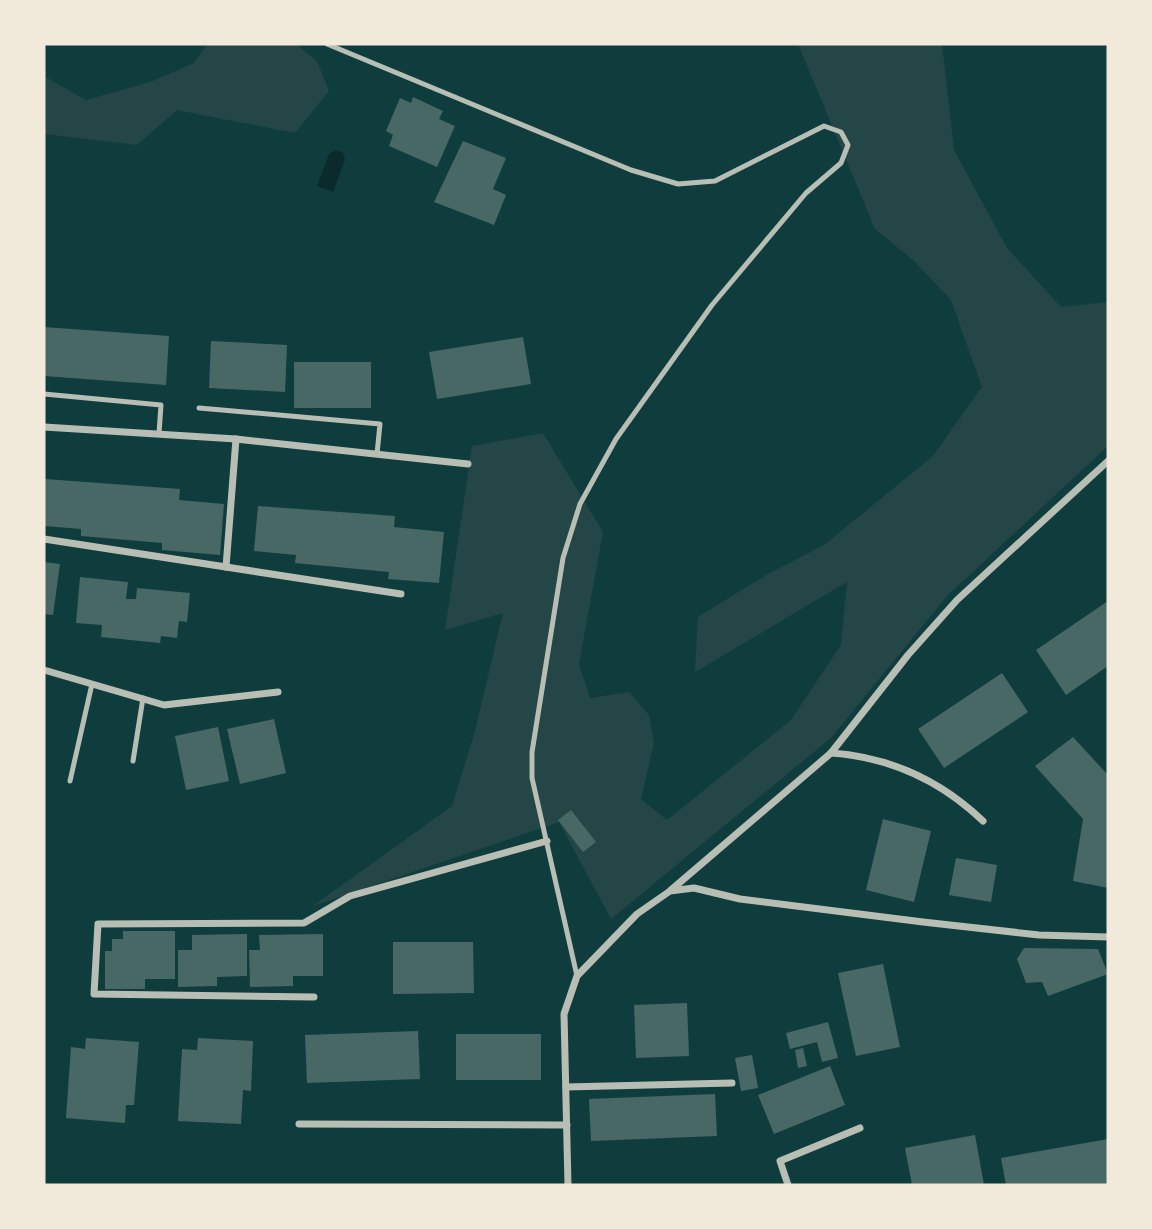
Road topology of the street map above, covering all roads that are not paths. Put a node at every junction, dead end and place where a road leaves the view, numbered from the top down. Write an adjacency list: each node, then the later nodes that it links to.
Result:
1 (327, 44): 21 (lane)
2 (44, 394): 5 (lane)
3 (199, 408): 7 (lane)
4 (44, 427): 5 (street)
5 (159, 433): 6 (street)
6 (236, 439): 7 (street); 11 (street)
7 (377, 454): 9 (street)
8 (1108, 461): 17 (street)
9 (468, 464)
10 (44, 539): 11 (street)
11 (226, 567): 12 (street)
12 (401, 594)
13 (44, 670): 14 (street)
14 (92, 684): 16 (street); 19 (lane)
15 (278, 692): 16 (street)
16 (143, 698): 18 (lane)
17 (831, 753): 20 (street); 22 (street)
18 (133, 761)
19 (70, 781)
20 (983, 821)
21 (547, 841): 24 (lane); 25 (street)
22 (670, 891): 23 (street); 24 (street)
23 (1108, 937)
24 (578, 976): 27 (street)
25 (314, 998)
26 (732, 1083): 27 (street)
27 (566, 1087): 29 (street)
28 (299, 1124): 29 (street)
29 (567, 1125): 31 (street)
30 (860, 1128): 32 (street)
31 (568, 1185)
32 (788, 1185)

